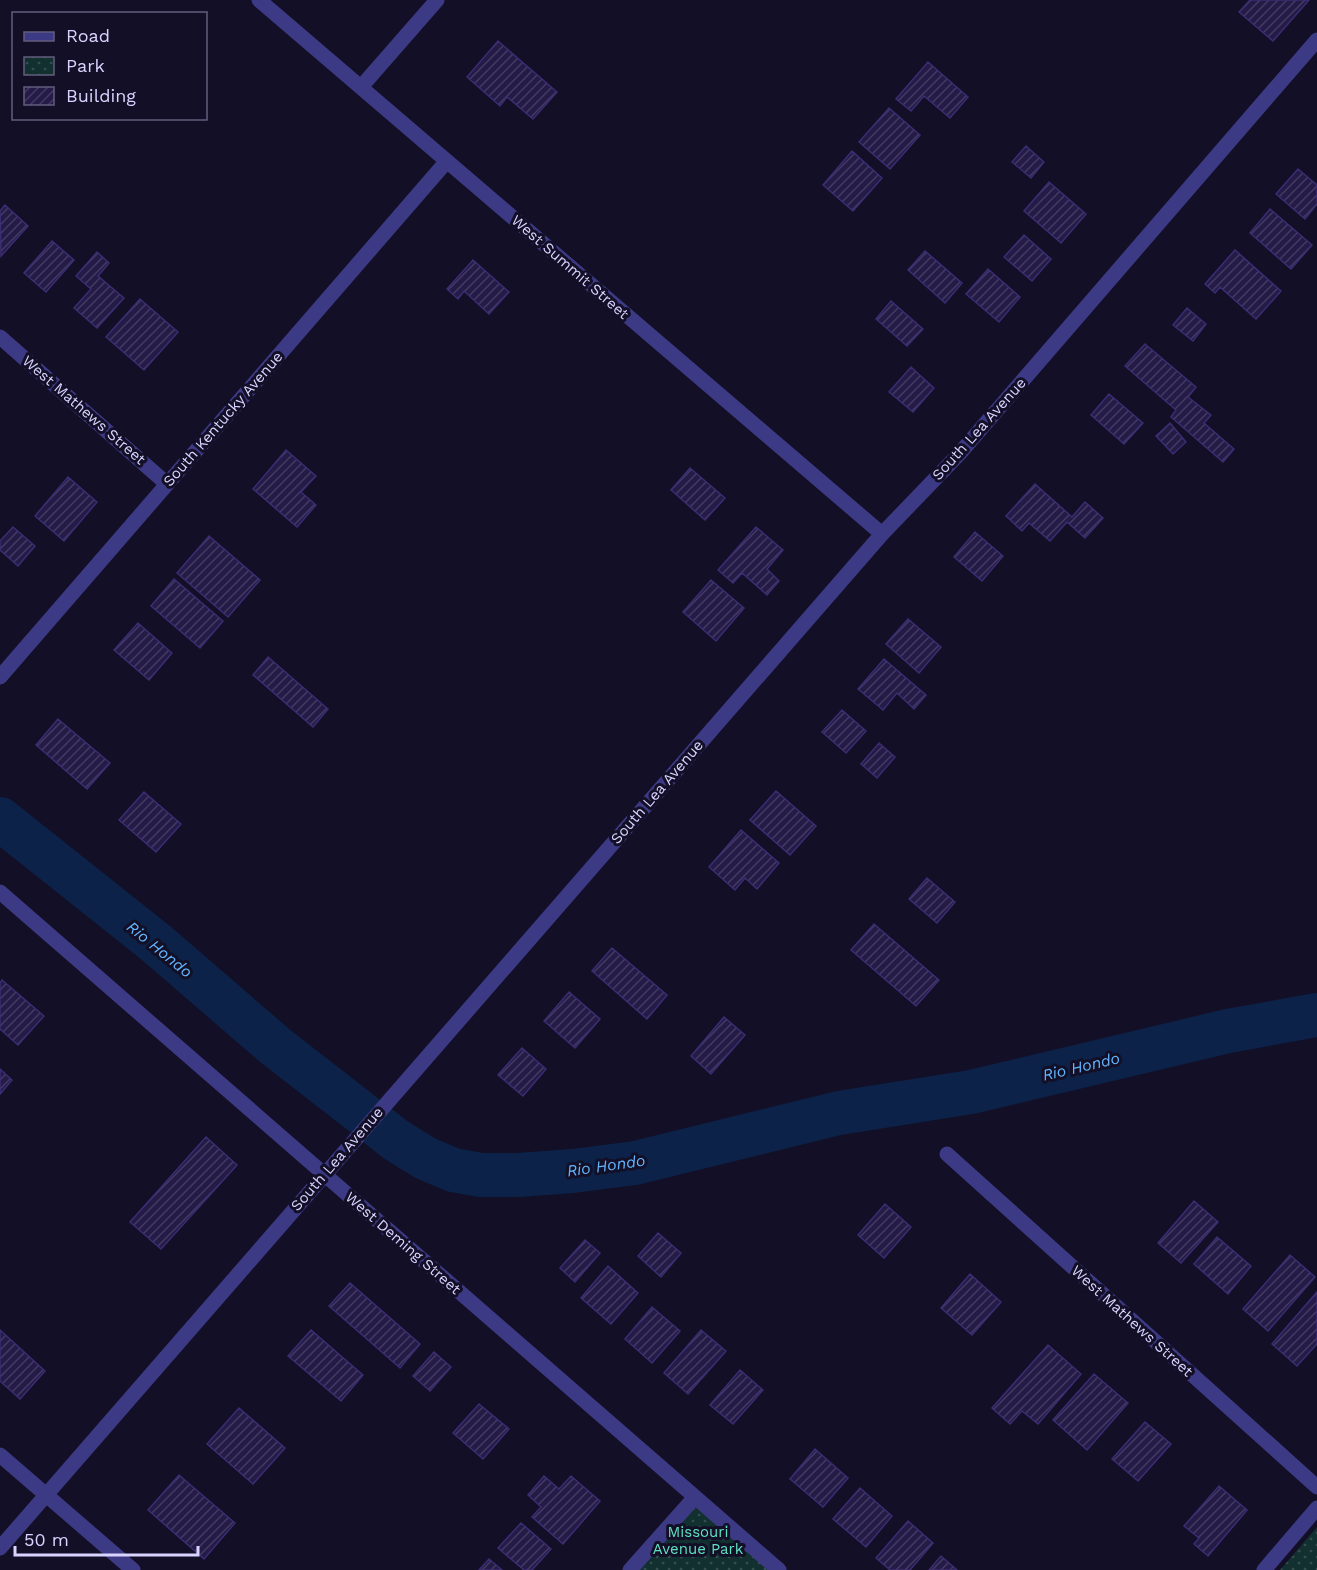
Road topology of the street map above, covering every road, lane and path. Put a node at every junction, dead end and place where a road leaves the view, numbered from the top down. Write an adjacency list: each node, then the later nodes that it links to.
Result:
1 (259, 0): 4 (street, West Summit Street)
2 (437, 0): 4 (street)
3 (1317, 40): 8 (street, South Lea Avenue)
4 (361, 87): 5 (street, West Summit Street)
5 (447, 161): 7 (street, South Kentucky Avenue); 8 (street, West Summit Street)
6 (0, 337): 7 (street, West Mathews Street)
7 (167, 484): 9 (street, South Kentucky Avenue)
8 (882, 534): 12 (street, South Lea Avenue)
9 (0, 677)
10 (0, 892): 12 (street, West Deming Street)
11 (947, 1154): 14 (street, West Mathews Street)
12 (323, 1174): 15 (street, South Lea Avenue); 16 (street, West Deming Street)
13 (0, 1455): 15 (street)
14 (1317, 1487)
15 (46, 1495): 18 (street, South Lea Avenue); 19 (street)
16 (695, 1497): 20 (street); 21 (street, West Deming Street)
17 (1317, 1508): 22 (street)
18 (0, 1548)
19 (133, 1570)
20 (630, 1570)
21 (779, 1570)
22 (1264, 1570)

